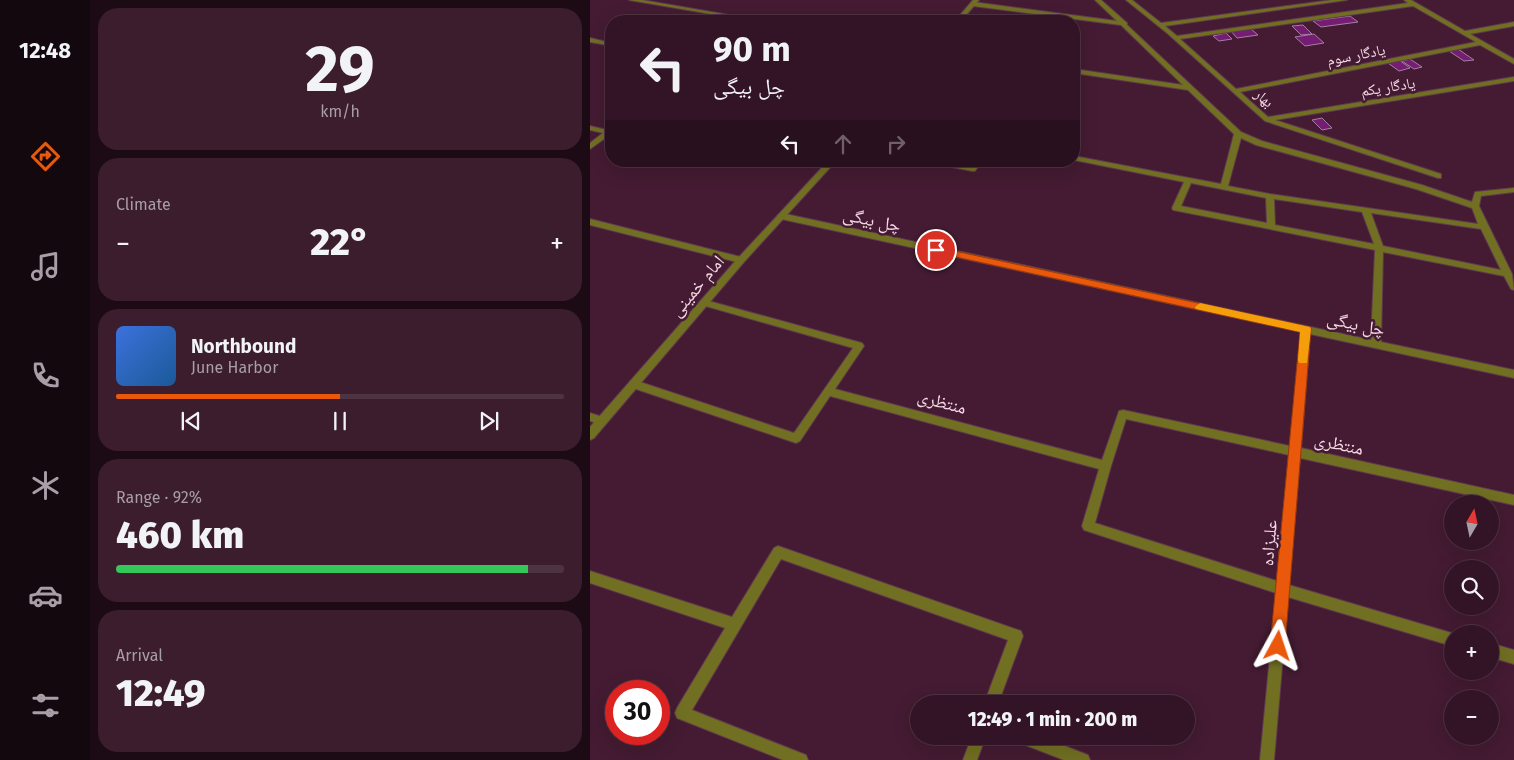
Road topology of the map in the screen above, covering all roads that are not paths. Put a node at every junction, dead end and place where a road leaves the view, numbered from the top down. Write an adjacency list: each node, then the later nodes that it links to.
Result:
1 (632, 0): 8 (street)
2 (1098, 0): 12 (street)
3 (1129, 0): 14 (street, بهار)
4 (1344, 0): 14 (street)
5 (1406, 0): 7 (street)
6 (975, 2): 9 (street); 10 (street)
7 (1412, 4): 15 (street); 16 (street)
8 (724, 15)
9 (963, 15)
10 (1064, 15)
11 (1080, 17): 12 (street)
12 (1125, 24): 23 (street)
13 (1514, 24): 15 (street)
14 (1160, 25): 16 (street, بهار)
15 (1464, 33): 19 (street)
16 (1175, 38): 24 (street, بهار)
17 (590, 40): 18 (street)
18 (605, 43)
19 (1481, 43): 20 (street); 24 (street, یادگار سوم)
20 (1514, 62)
21 (1080, 72): 23 (street)
22 (1514, 79): 25 (street, یادگار یکم)
23 (1189, 88): 28 (street)
24 (1235, 91): 25 (street, بهار)
25 (1267, 120): 35 (street, بهار)
26 (590, 128): 27 (street)
27 (605, 130)
28 (1238, 134): 37 (street); 40 (street)
29 (605, 135): 30 (street)
30 (590, 147)
31 (1080, 159): 36 (street)
32 (826, 167): 42 (street, امام خمینی)
33 (957, 167): 34 (street)
34 (974, 167)
35 (1438, 176)
36 (1188, 180): 37 (street); 44 (street)
37 (1224, 187): 39 (street)
38 (1514, 190): 40 (street)
39 (1270, 196): 41 (street); 44 (street)
40 (1475, 206): 45 (street)
41 (1366, 211): 45 (street); 46 (street)
42 (780, 216): 47 (street, امام خمینی); 51 (street, چل بیگی)
43 (590, 222): 47 (street)
44 (1271, 227): 46 (street)
45 (1484, 227): 48 (street)
46 (1379, 248): 48 (street); 52 (street)
47 (741, 260): 50 (street, امام خمینی)
48 (1508, 274): 49 (street)
49 (1514, 287)
50 (705, 303): 54 (street, امام خمینی); 55 (street)
51 (1306, 329): 52 (street, چل بیگی); 59 (street, علیزاده)
52 (1376, 345): 53 (street, چل بیگی)
53 (1514, 374)
54 (634, 384): 55 (street); 57 (street, امام خمینی)
55 (828, 391): 60 (street, منتظری)
56 (590, 417): 57 (street)
57 (602, 421): 58 (street, امام خمینی)
58 (590, 435)
59 (1295, 453): 60 (street, منتظری); 61 (street, منتظری); 63 (street, علیزاده)
60 (1105, 466): 63 (street, منتظری)
61 (1514, 500)
62 (590, 576): 64 (street)
63 (1283, 589): 65 (street, منتظری); 74 (street, علیزاده)
64 (735, 625): 68 (street); 71 (street)
65 (1444, 637)
66 (1499, 653): 67 (street)
67 (1514, 658)
68 (994, 695)
69 (976, 745): 72 (street)
70 (1044, 745): 73 (street)
71 (801, 760)
72 (970, 760)
73 (1083, 760)
74 (1267, 760)

